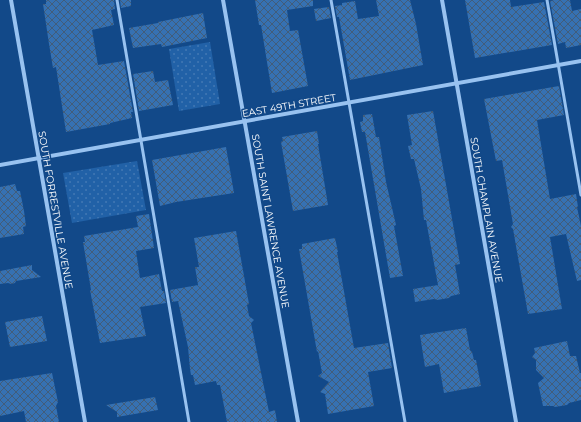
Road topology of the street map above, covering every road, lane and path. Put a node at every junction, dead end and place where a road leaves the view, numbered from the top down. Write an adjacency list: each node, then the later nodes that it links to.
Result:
1 (12, 0): 13 (street, SOUTH FORRESTVILLE AVENUE)
2 (117, 0): 12 (lane)
3 (223, 0): 11 (street, SOUTH SAINT LAWRENCE AVENUE)
4 (331, 0): 10 (lane)
5 (442, 0): 9 (street, SOUTH CHAMPLAIN AVENUE)
6 (547, 0): 8 (lane)
7 (581, 61): 8 (street, EAST 49TH STREET)
8 (558, 65): 9 (street, EAST 49TH STREET); 15 (lane)
9 (456, 83): 10 (street, EAST 49TH STREET); 20 (street, SOUTH CHAMPLAIN AVENUE)
10 (349, 102): 11 (street, EAST 49TH STREET); 19 (lane)
11 (245, 121): 12 (street, EAST 49TH STREET); 18 (street, SOUTH SAINT LAWRENCE AVENUE)
12 (142, 140): 13 (street, EAST 49TH STREET); 17 (lane)
13 (39, 158): 14 (street, EAST 49TH STREET); 16 (street, SOUTH FORRESTVILLE AVENUE)
14 (0, 165)
15 (581, 195)
16 (85, 422)
17 (189, 422)
18 (298, 422)
19 (406, 422)
20 (516, 422)

